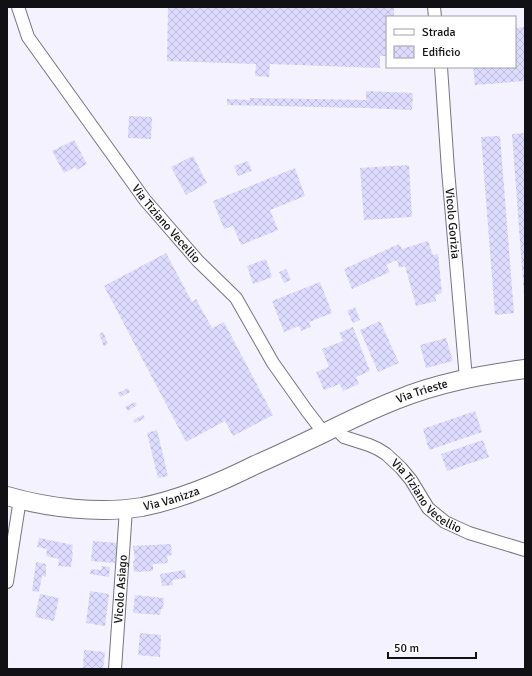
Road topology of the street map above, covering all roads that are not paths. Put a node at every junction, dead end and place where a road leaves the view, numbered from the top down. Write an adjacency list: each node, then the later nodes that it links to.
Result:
1 (18, 7): 5 (street, Via Tiziano Vecellio)
2 (441, 68): 4 (street, Vicolo Gorizia)
3 (525, 369): 4 (street, Via Trieste)
4 (466, 379): 5 (street, Via Trieste)
5 (330, 430): 7 (street, Via Vanizza); 8 (street, Via Tiziano Vecellio)
6 (13, 498): 7 (street, Via Vanizza); 9 (street)
7 (126, 509): 10 (street, Vicolo Asiago)
8 (525, 550)
9 (7, 582)
10 (115, 669)

